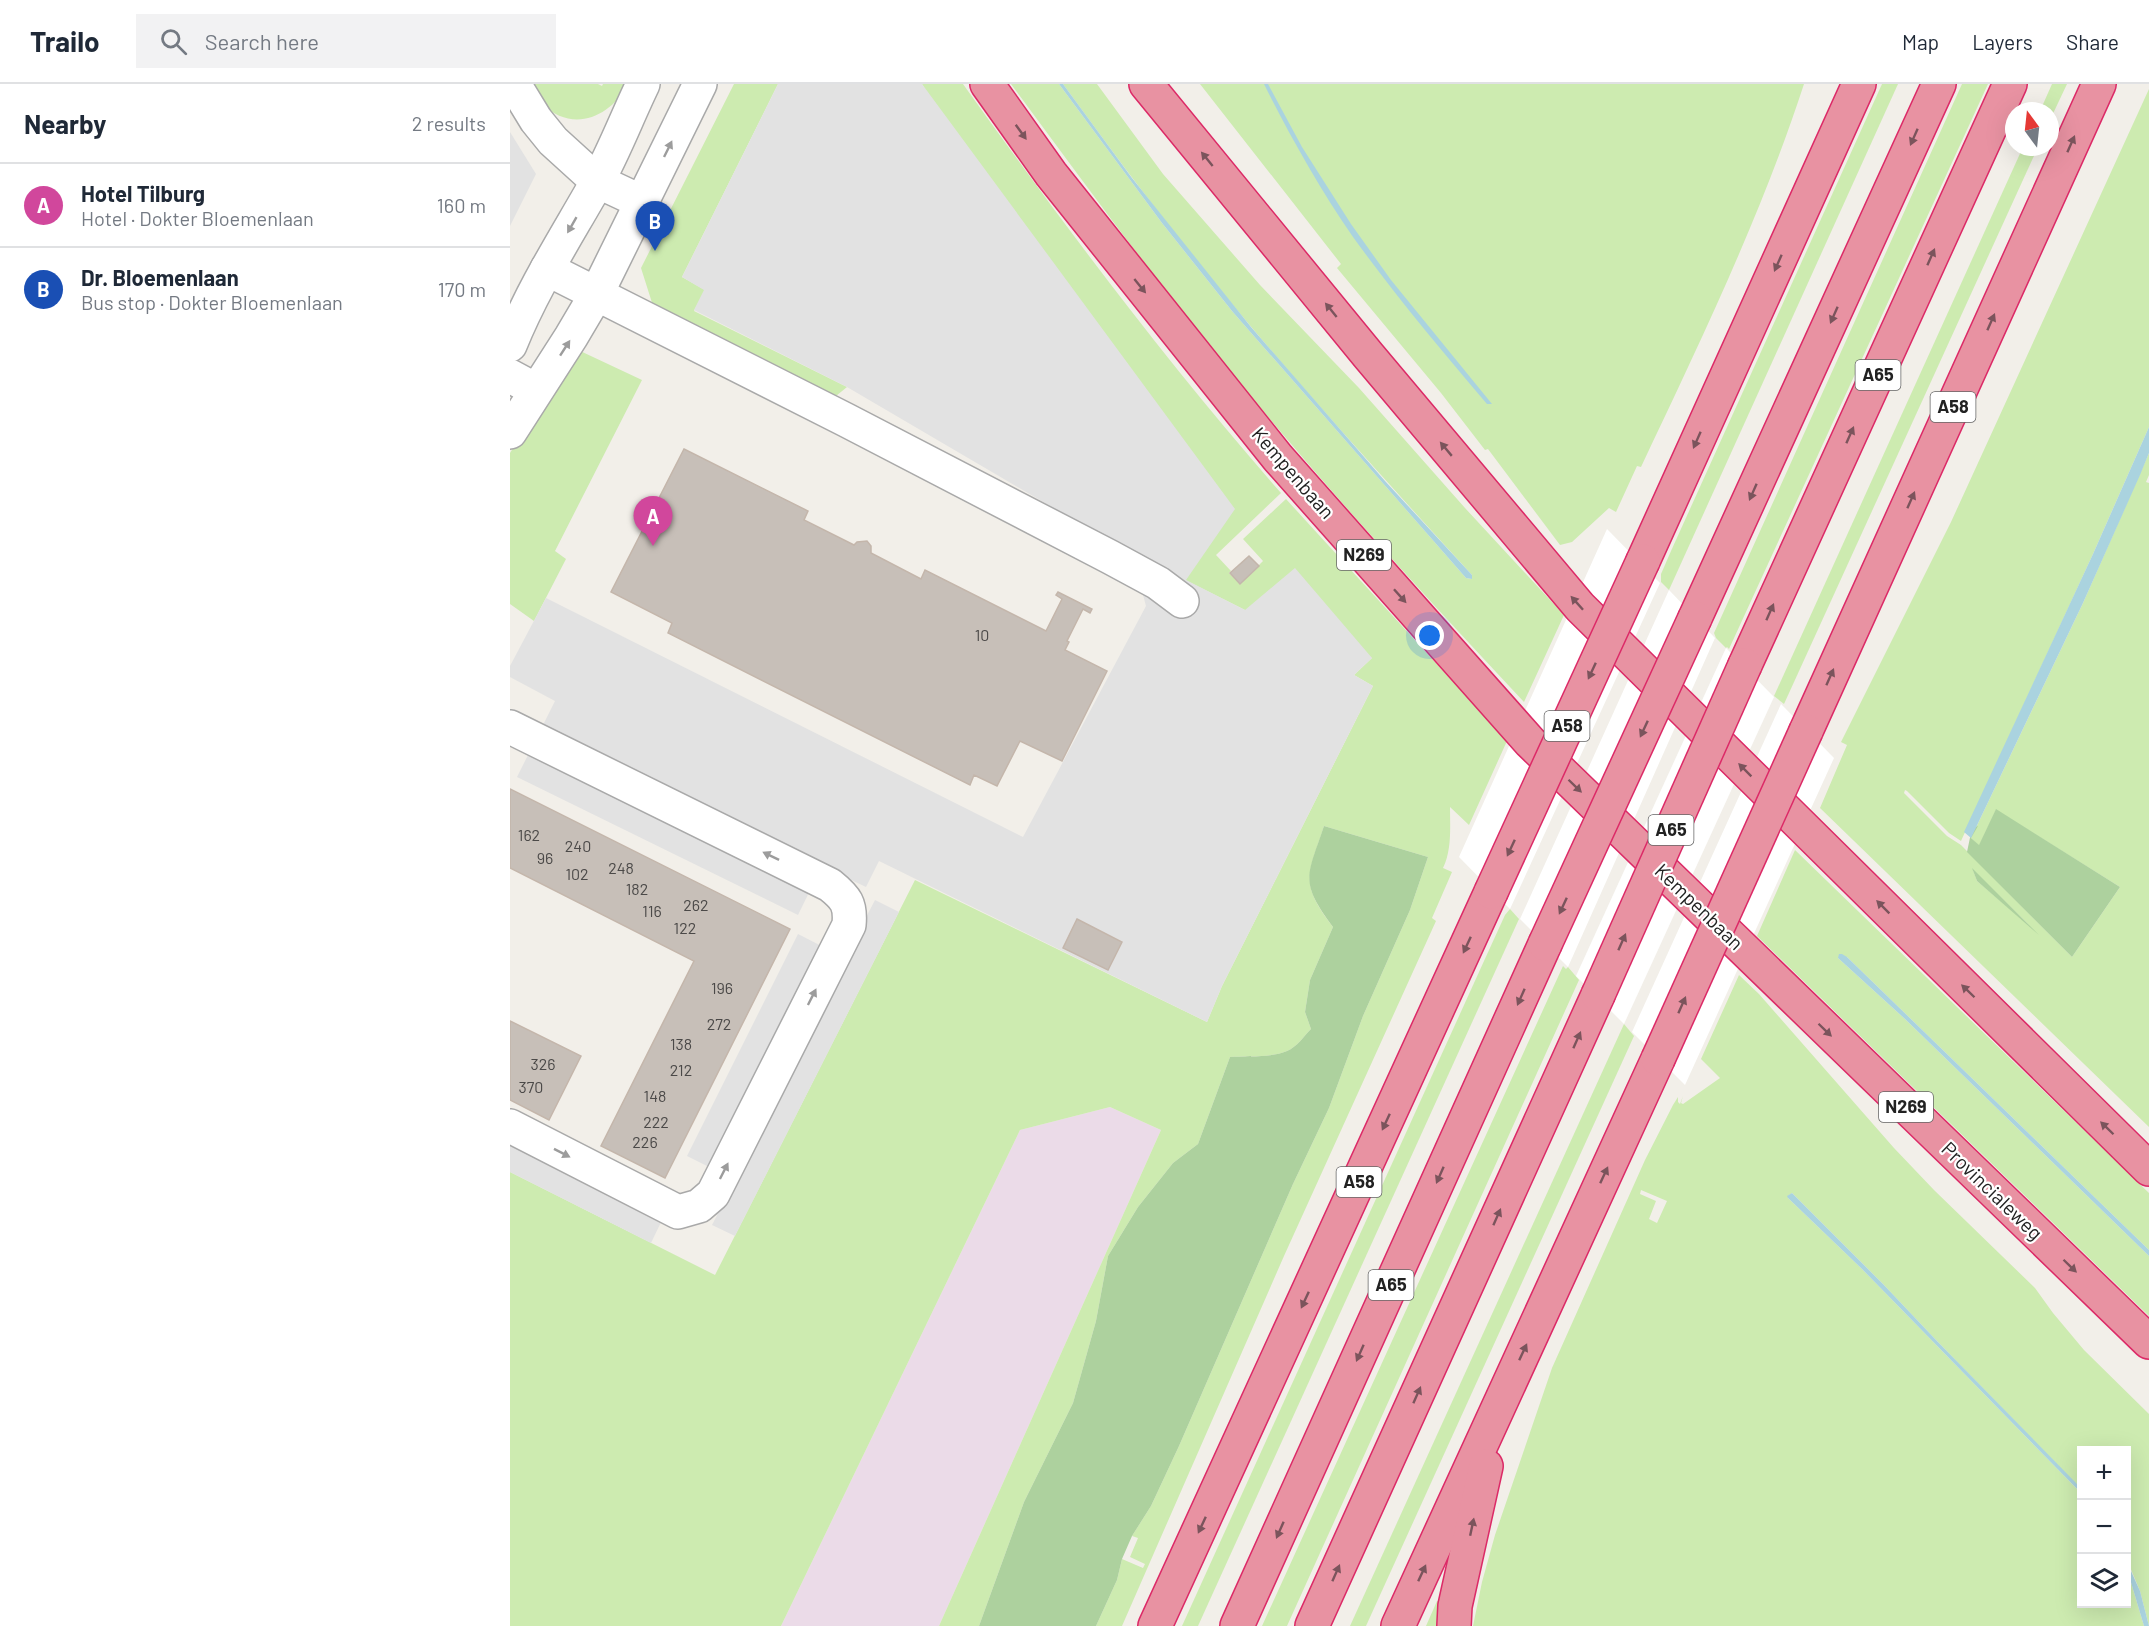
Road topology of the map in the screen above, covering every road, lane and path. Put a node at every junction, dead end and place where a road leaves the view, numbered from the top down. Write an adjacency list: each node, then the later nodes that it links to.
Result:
1 (514, 84): 11 (street)
2 (643, 84): 11 (street)
3 (700, 84): 12 (street, one-way to 3)
4 (987, 84): 21 (highway, Kempenbaan / N269, one-way to 21)
5 (1146, 84): 23 (highway, one-way to 5)
6 (1833, 84): 13 (highway, A58)
7 (1859, 84): 13 (highway, A58)
8 (1939, 84): 27 (highway, A65, one-way to 27, bridge)
9 (2010, 84): 28 (highway, A65, one-way to 9, bridge)
10 (2099, 84): 25 (highway, A58, one-way to 10, bridge)
11 (597, 182): 12 (street); 14 (street, one-way to 14)
12 (642, 202): 15 (street)
13 (1802, 210): 26 (highway, A58, one-way to 26, bridge)
14 (546, 269): 15 (street); 16 (street)
15 (597, 293): 17 (street, one-way to 15); 19 (street)
16 (510, 345)
17 (523, 383): 18 (street)
18 (510, 432)
19 (1182, 601)
20 (510, 727): 22 (street, one-way to 20)
21 (1783, 989): 24 (highway, Provincialeweg / N269, one-way to 24)
22 (510, 1126)
23 (2149, 1169)
24 (2149, 1342)
25 (1499, 1406): 29 (highway, A58, one-way to 25); 30 (highway, A58, one-way to 25)
26 (1155, 1626)
27 (1237, 1626)
28 (1312, 1626)
29 (1398, 1626)
30 (1454, 1626)

